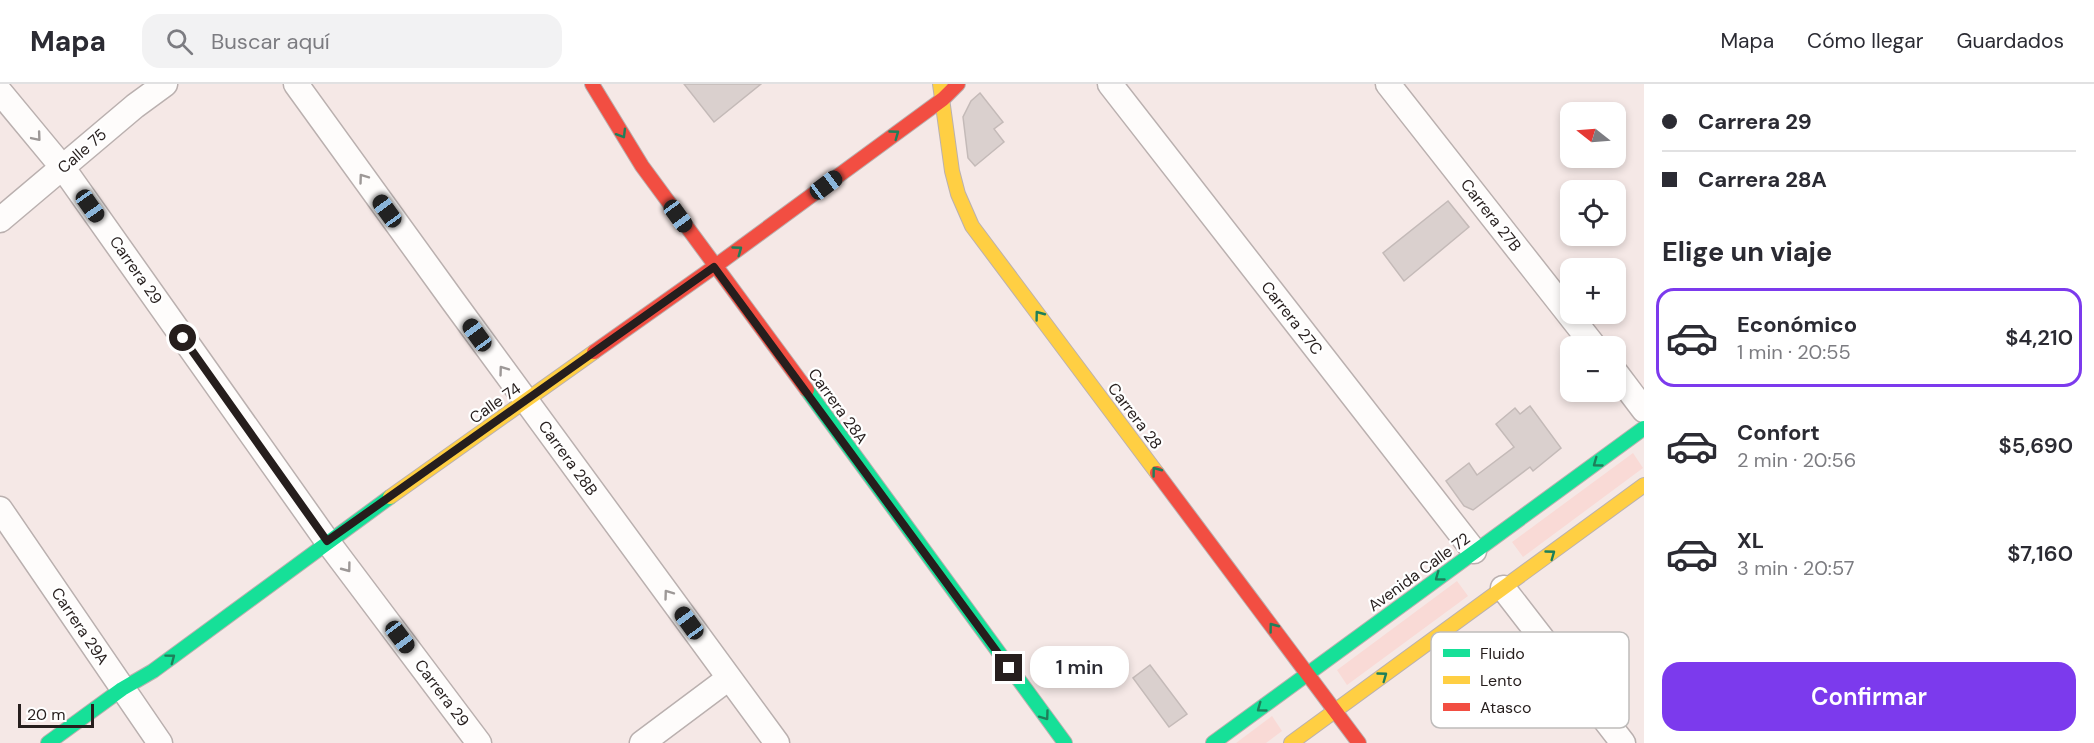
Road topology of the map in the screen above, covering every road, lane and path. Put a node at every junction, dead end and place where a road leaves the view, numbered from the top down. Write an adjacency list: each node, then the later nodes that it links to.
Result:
1 (165, 84): 10 (street, Calle 75)
2 (296, 84): 15 (street, Carrera 28B, one-way to 2)
3 (591, 84): 12 (street, Carrera 28A, one-way to 12)
4 (940, 84): 9 (street, Carrera 28)
5 (958, 84): 9 (street, Calle 74)
6 (1110, 84): 21 (street, Carrera 27C)
7 (1401, 89): 13 (street, Carrera 27B)
8 (0, 92): 10 (street, Carrera 29, one-way to 10)
9 (943, 99): 12 (street, Calle 74, one-way to 9); 26 (street, Carrera 28, one-way to 9)
10 (63, 168): 11 (street, Calle 75); 20 (street, Carrera 29)
11 (0, 220)
12 (714, 267): 15 (street, Calle 74); 36 (street, Carrera 28A, one-way to 36)
13 (1586, 336)
14 (1626, 387): 16 (street)
15 (526, 401): 20 (street, Calle 74); 27 (street, Carrera 28B, one-way to 15)
16 (1644, 410)
17 (1644, 428): 21 (street, Avenida Calle 72, one-way to 21)
18 (1644, 485): 22 (street, one-way to 18)
19 (0, 509): 28 (street, Carrera 29A)
20 (327, 541): 28 (street, Calle 74, one-way to 20); 33 (street, Carrera 29, one-way to 33)
21 (1474, 551): 26 (street, Avenida Calle 72, one-way to 26)
22 (1503, 588): 23 (street, one-way to 22); 24 (street)
23 (1443, 632)
24 (1537, 632)
25 (1431, 641): 29 (street, one-way to 25)
26 (1308, 674): 29 (street, Carrera 28); 37 (street, Avenida Calle 72, one-way to 37)
27 (729, 678): 34 (street); 35 (street, Carrera 28B)
28 (122, 689): 31 (street, Calle 74); 32 (street, Carrera 29A)
29 (1335, 711): 38 (street); 39 (street, Carrera 28)
30 (1611, 728): 40 (street)
31 (48, 743)
32 (160, 743)
33 (479, 743)
34 (642, 743)
35 (777, 743)
36 (1065, 743)
37 (1214, 743)
38 (1291, 743)
39 (1359, 743)
40 (1623, 743)

